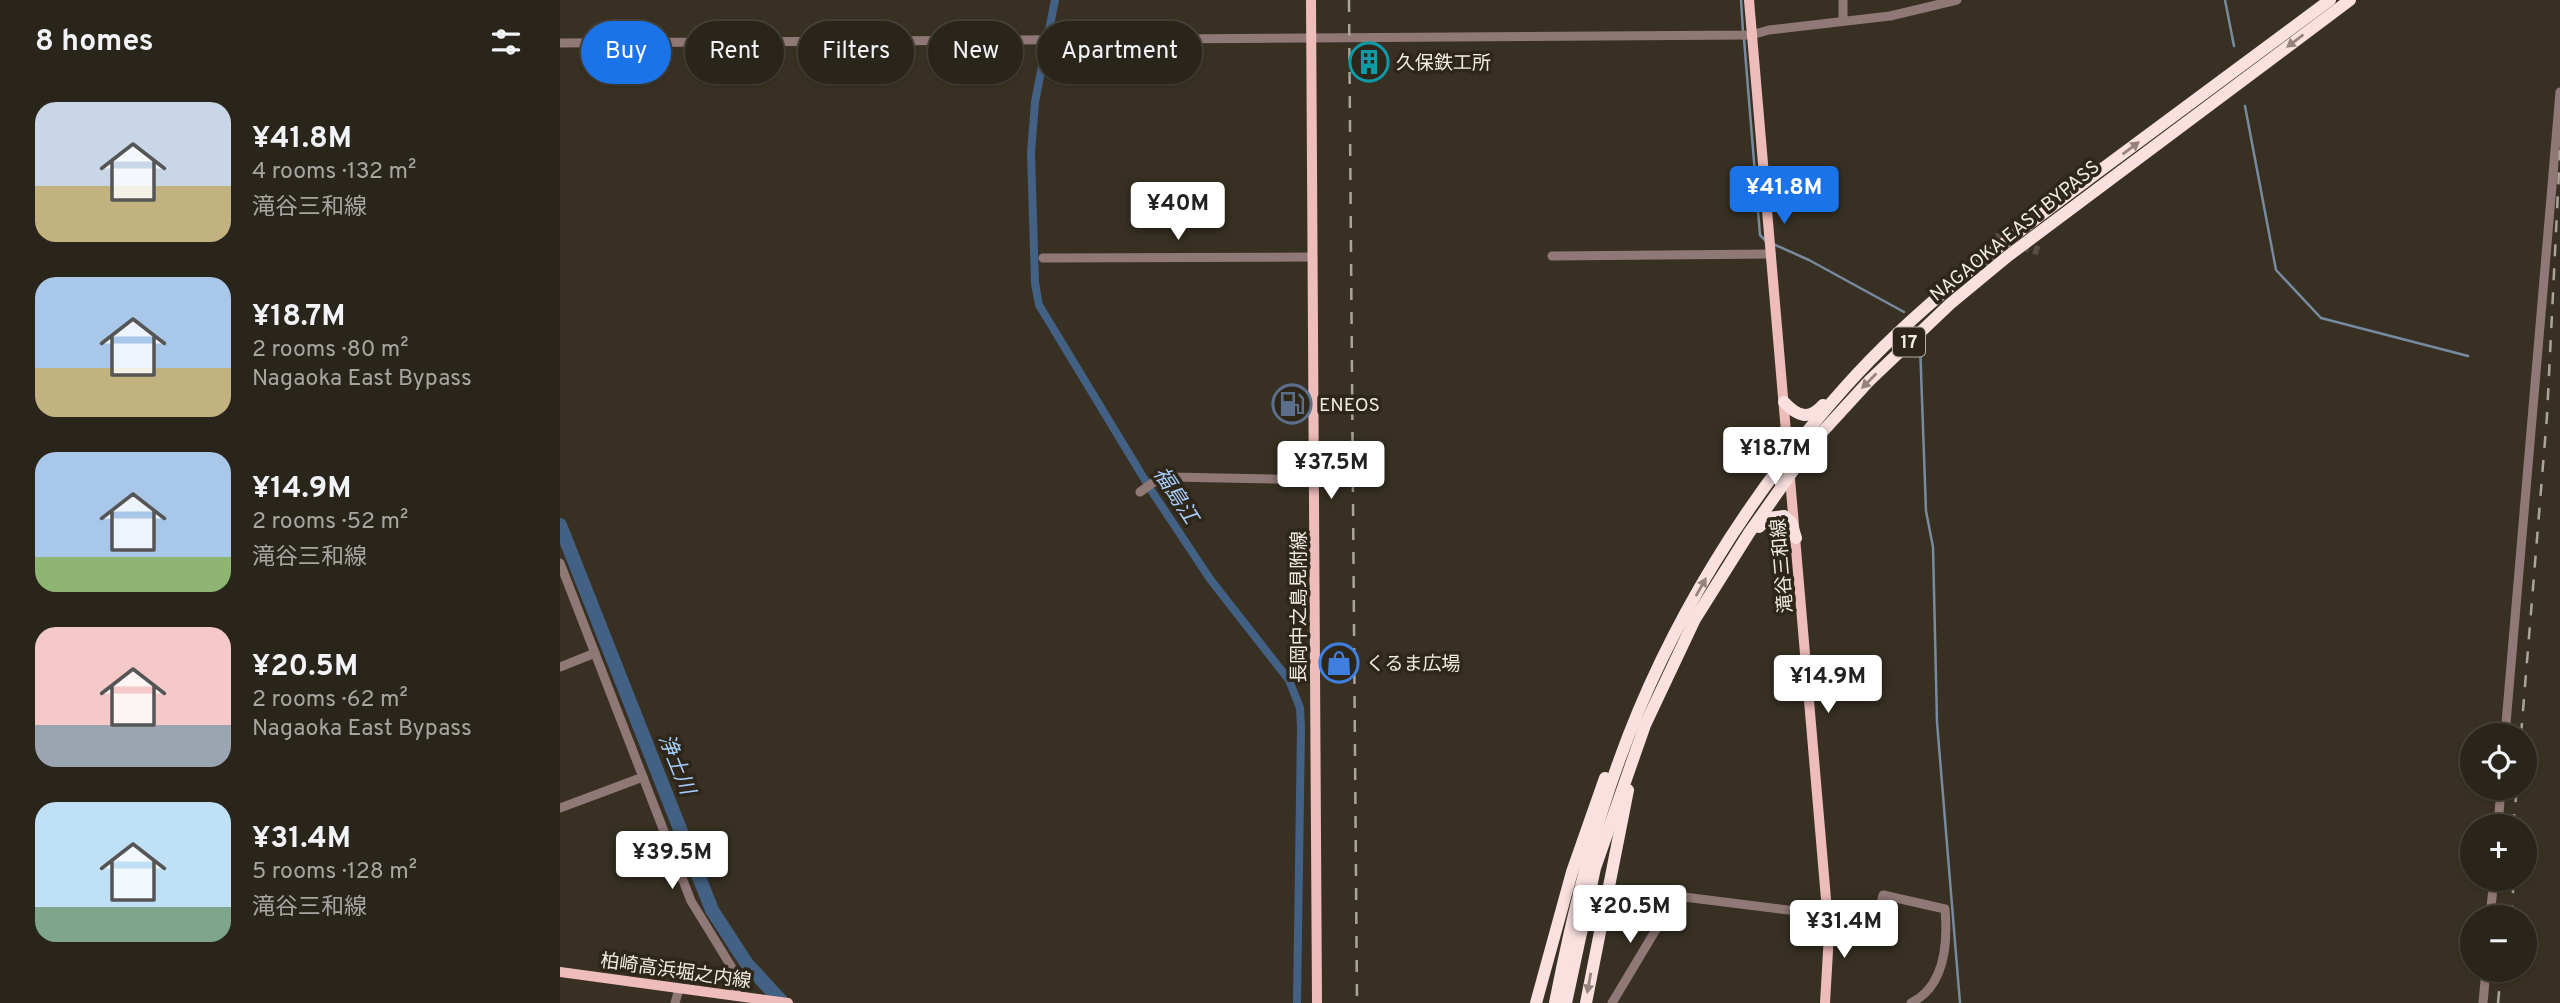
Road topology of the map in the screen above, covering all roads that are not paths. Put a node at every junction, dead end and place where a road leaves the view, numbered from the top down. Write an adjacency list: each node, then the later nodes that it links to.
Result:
1 (1311, 0): 9 (main road, 長岡中之島見附線)
2 (1749, 0): 8 (main road, 滝谷三和線)
3 (1843, 0): 7 (street)
4 (1957, 0): 7 (street)
5 (2330, 0): 12 (highway, NAGAOKA EAST BYPASS / 17, one-way to 5)
6 (2350, 0): 19 (highway, NAGAOKA EAST BYPASS / 17, one-way to 19)
7 (1843, 21): 8 (street)
8 (1751, 35): 9 (street); 13 (main road, 滝谷三和線)
9 (1311, 38): 10 (street); 15 (main road, 長岡中之島見附線)
10 (560, 43)
11 (2560, 92): 27 (street)
12 (2001, 247): 17 (highway); 18 (highway, NAGAOKA EAST BYPASS / 17)
13 (1771, 254): 14 (street); 17 (main road, 滝谷三和線)
14 (1552, 256)
15 (1313, 257): 16 (street); 20 (main road, 長岡中之島見附線)
16 (1043, 258)
17 (1784, 402): 18 (main road, 滝谷三和線)
18 (1788, 455): 19 (main road, 滝谷三和線); 30 (highway, NAGAOKA EAST BYPASS / 17, one-way to 18)
19 (1790, 474): 22 (main road, 滝谷三和線); 26 (highway, NAGAOKA EAST BYPASS / 17)
20 (1315, 480): 21 (street); 38 (main road, 長岡中之島見附線)
21 (1142, 490)
22 (1796, 538): 26 (highway); 31 (main road, 滝谷三和線)
23 (560, 563): 24 (street)
24 (595, 653): 25 (street); 28 (street)
25 (560, 667)
26 (1651, 709): 30 (highway, NAGAOKA EAST BYPASS / 17)
27 (2506, 723)
28 (643, 777): 29 (street); 35 (street)
29 (560, 808)
30 (1609, 808): 39 (highway); 40 (highway); 41 (highway); 42 (highway, one-way to 42)
31 (1827, 916): 43 (street); 44 (main road, 滝谷三和線); 45 (street)
32 (560, 972): 34 (main road, 柏崎高浜堀之内線)
33 (2485, 982): 46 (street)
34 (679, 989): 35 (main road, 柏崎高浜堀之内線); 36 (street)
35 (737, 995): 37 (main road, 柏崎高浜堀之内線)
36 (676, 1003)
37 (788, 1003)
38 (1317, 1003)
39 (1536, 1003)
40 (1555, 1003)
41 (1566, 1003)
42 (1586, 1003)
43 (1612, 1003)
44 (1825, 1003)
45 (1911, 1003)
46 (2483, 1003)

